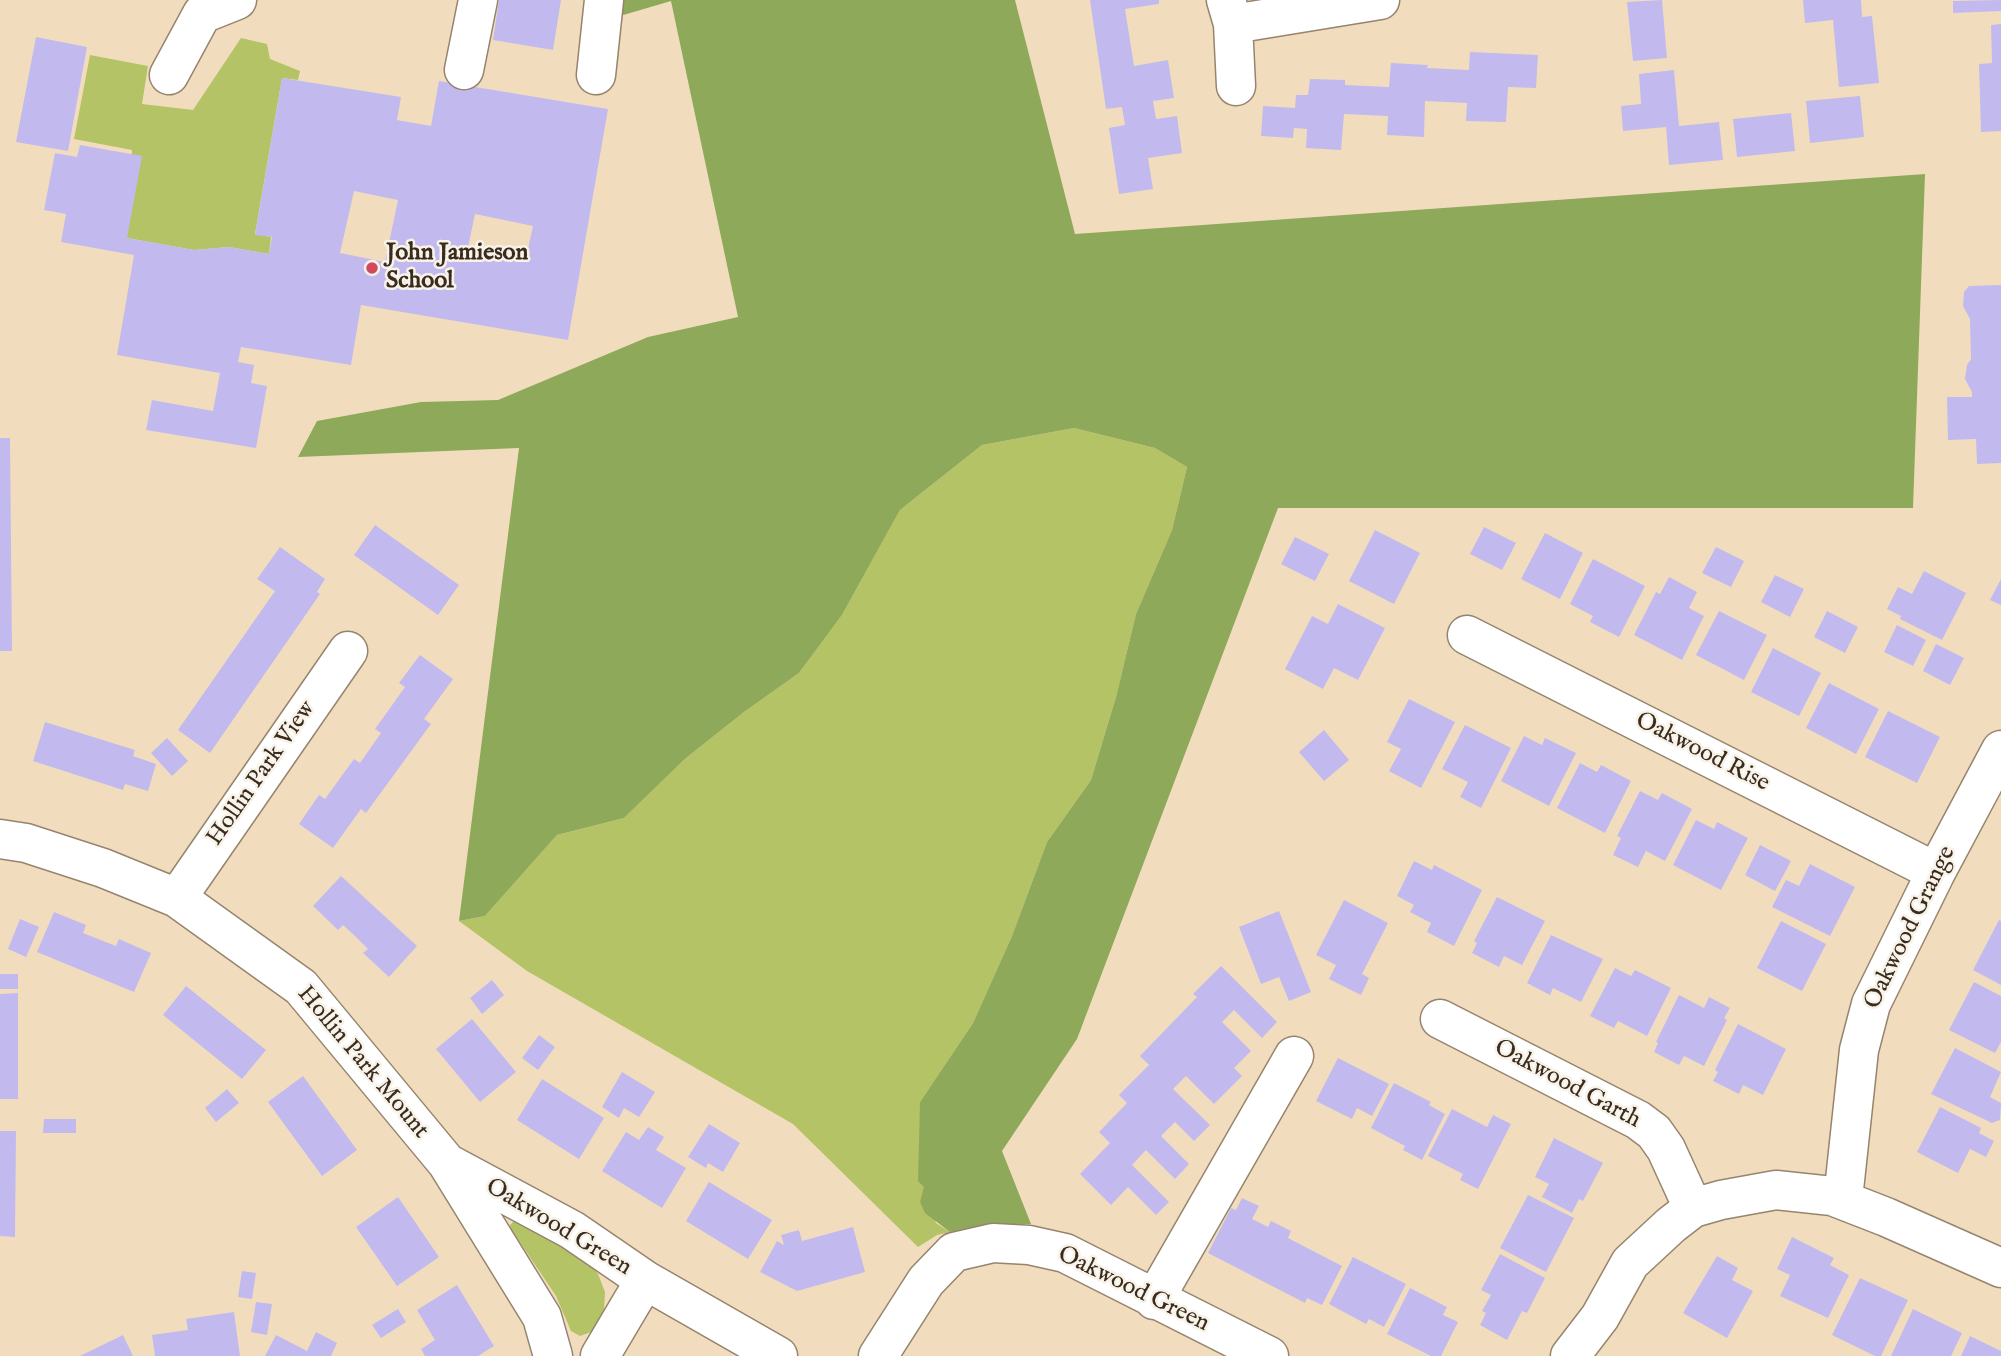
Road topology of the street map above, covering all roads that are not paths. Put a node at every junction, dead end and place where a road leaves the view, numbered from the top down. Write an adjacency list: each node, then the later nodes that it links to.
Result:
1 (237, 0): 7 (street)
2 (478, 0): 6 (street)
3 (604, 0): 8 (street)
4 (1380, 0): 5 (street)
5 (1229, 12): 9 (street)
6 (464, 70)
7 (169, 75)
8 (596, 75)
9 (1236, 86)
10 (1467, 635): 14 (street, Oakwood Rise)
11 (348, 651): 15 (street, Hollin Park View)
12 (2001, 750): 14 (street, Oakwood Grange)
13 (0, 839): 15 (street, Hollin Park Mount)
14 (1936, 872): 19 (street, Oakwood Grange)
15 (177, 898): 18 (street, Hollin Park Mount)
16 (1440, 1019): 20 (street, Oakwood Garth)
17 (1294, 1056): 23 (street)
18 (447, 1163): 22 (street, Oakwood Green); 24 (street, Hollin Park Mount)
19 (1843, 1199): 20 (street); 21 (street)
20 (1693, 1208): 29 (street)
21 (2001, 1268)
22 (645, 1280): 25 (street); 26 (street, Oakwood Green)
23 (1154, 1300): 27 (street, Oakwood Green); 28 (street, Oakwood Green)
24 (553, 1356)
25 (600, 1356)
26 (778, 1356)
27 (878, 1356)
28 (1269, 1356)
29 (1570, 1356)

